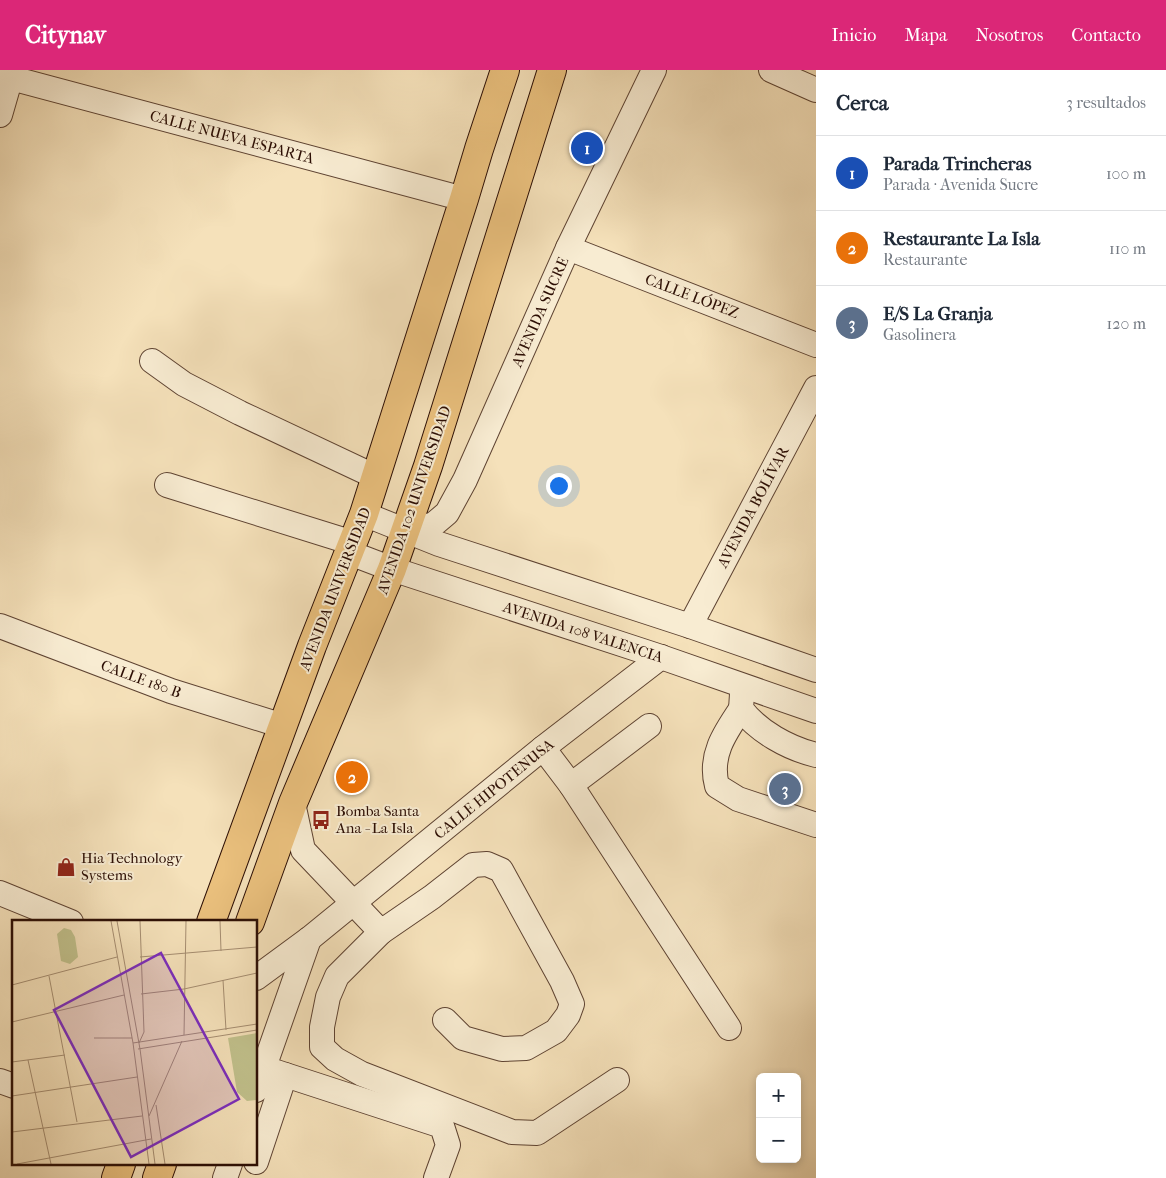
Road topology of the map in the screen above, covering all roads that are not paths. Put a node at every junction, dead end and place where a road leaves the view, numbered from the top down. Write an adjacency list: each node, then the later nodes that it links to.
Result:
1 (505, 70): 8 (main road)
2 (552, 70): 16 (main road, AVENIDA 102 UNIVERSIDAD)
3 (654, 70): 9 (street, AVENIDA SUCRE)
4 (772, 70): 6 (street)
5 (8, 74): 7 (street); 8 (street, CALLE NUEVA ESPARTA)
6 (816, 90)
7 (0, 115)
8 (464, 199): 13 (main road, AVENIDA UNIVERSIDAD)
9 (568, 248): 10 (street, CALLE LÓPEZ); 16 (street, AVENIDA SUCRE)
10 (816, 345)
11 (152, 361): 13 (street)
12 (816, 388): 20 (street, AVENIDA BOLÍVAR)
13 (376, 477): 15 (main road, AVENIDA UNIVERSIDAD)
14 (167, 485): 17 (street, AVENIDA 108 VALENCIA)
15 (364, 514): 16 (street); 17 (main road, AVENIDA UNIVERSIDAD)
16 (405, 532): 18 (main road, AVENIDA 102 UNIVERSIDAD); 20 (street)
17 (351, 548): 18 (street, AVENIDA 108 VALENCIA); 26 (main road, AVENIDA UNIVERSIDAD)
18 (392, 569): 21 (street, AVENIDA 108 VALENCIA); 31 (main road, AVENIDA 102 UNIVERSIDAD)
19 (0, 626): 26 (street, CALLE 180 B)
20 (690, 626): 22 (street)
21 (661, 657): 23 (street, AVENIDA 108 VALENCIA); 28 (street, CALLE HIPOTENUSA)
22 (816, 670)
23 (743, 685): 24 (street); 25 (street, AVENIDA 108 VALENCIA)
24 (741, 709): 29 (street); 32 (street)
25 (816, 711)
26 (283, 726): 36 (main road, AVENIDA UNIVERSIDAD)
27 (649, 726): 30 (street)
28 (543, 748): 30 (street); 34 (street, CALLE HIPOTENUSA)
29 (816, 755)
30 (571, 785): 42 (street)
31 (294, 804): 34 (street); 37 (main road, AVENIDA 102 UNIVERSIDAD)
32 (816, 825)
33 (0, 893): 35 (street)
34 (354, 903): 38 (street); 39 (street, CALLE HIPOTENUSA)
35 (66, 920)
36 (212, 920)
37 (251, 920)
38 (381, 932): 41 (street); 44 (street)
39 (309, 939): 40 (street, CALLE HIPOTENUSA); 43 (street)
40 (258, 977)
41 (445, 1020)
42 (729, 1028)
43 (275, 1071): 47 (street); 48 (street); 57 (street)
44 (616, 1080)
45 (0, 1081): 46 (street)
46 (12, 1085)
47 (258, 1088)
48 (258, 1153)
49 (120, 1166): 53 (main road)
50 (161, 1166): 54 (main road)
51 (229, 1166): 55 (street)
52 (255, 1166): 56 (street)
53 (116, 1178)
54 (157, 1178)
55 (225, 1178)
56 (251, 1178)
57 (436, 1178)

